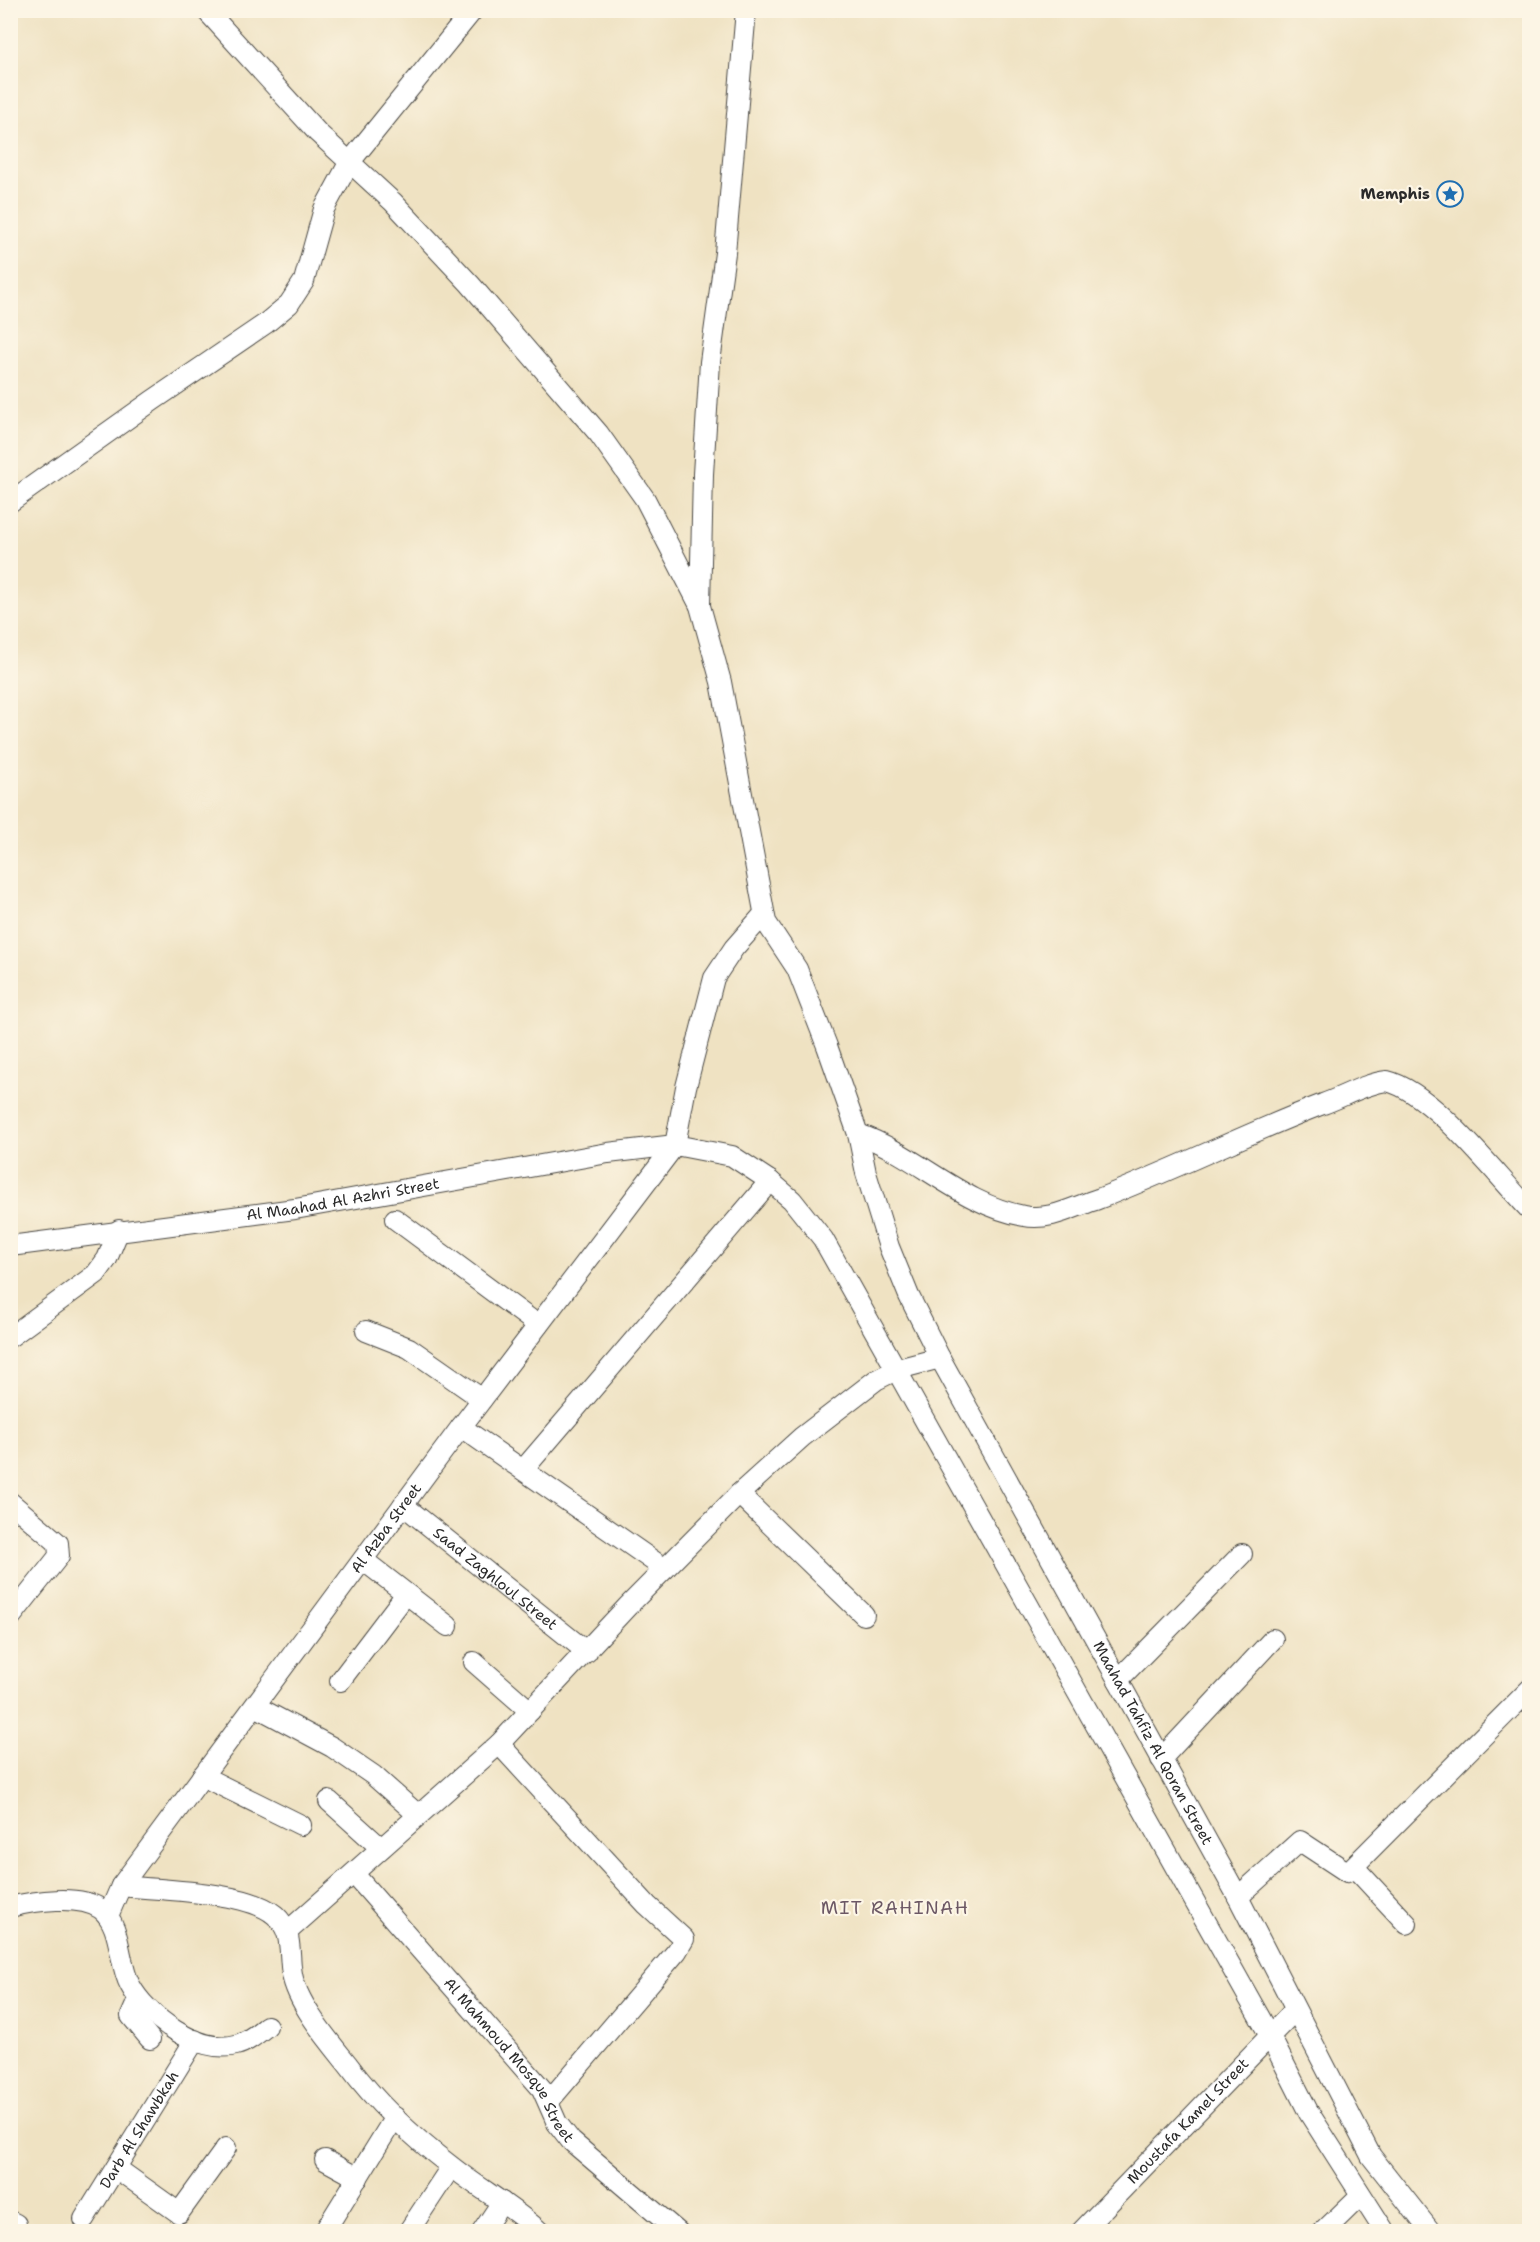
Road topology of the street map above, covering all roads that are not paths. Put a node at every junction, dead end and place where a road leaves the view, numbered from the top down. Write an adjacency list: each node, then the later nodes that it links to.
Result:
1 (206, 10): 4 (street)
2 (472, 10): 4 (street)
3 (746, 10): 6 (street)
4 (349, 163): 5 (street); 6 (street)
5 (10, 502)
6 (700, 606): 7 (street, Maahad Tahfiz Al Qoran Street)
7 (764, 914): 8 (street, Maahad Tahfiz Al Qoran Street); 9 (street)
8 (858, 1134): 11 (street); 18 (street, Maahad Tahfiz Al Qoran Street)
9 (675, 1145): 10 (street, Al Maahad Al Azhri Street); 13 (street, Al Maahad Al Azhri Street); 15 (street, Al Azba Street)
10 (770, 1181): 19 (street, Al Maahad Al Azhri Street); 22 (street)
11 (1530, 1210)
12 (395, 1219): 15 (street)
13 (119, 1230): 14 (street, Al Maahad Al Azhri Street); 17 (street)
14 (10, 1246)
15 (538, 1325): 20 (street, Al Azba Street)
16 (366, 1331): 20 (street)
17 (10, 1336)
18 (940, 1358): 19 (street); 36 (street, Maahad Tahfiz Al Qoran Street)
19 (898, 1370): 23 (street); 59 (street, Al Maahad Al Azhri Street)
20 (482, 1399): 21 (street, Al Azba Street)
21 (461, 1427): 22 (street); 25 (street, Al Azba Street)
22 (523, 1470): 28 (street)
23 (739, 1494): 28 (street); 30 (street)
24 (10, 1502): 31 (street)
25 (403, 1505): 27 (street, Al Azba Street); 34 (street, Saad Zaghloul Street)
26 (1242, 1554): 36 (street)
27 (363, 1560): 29 (street); 39 (street, Al Azba Street)
28 (664, 1569): 34 (street)
29 (406, 1594): 32 (street); 37 (street)
30 (864, 1615)
31 (10, 1618)
32 (448, 1626)
33 (1273, 1639): 42 (street)
34 (587, 1652): 40 (street)
35 (474, 1662): 40 (street)
36 (1118, 1680): 42 (street, Maahad Tahfiz Al Qoran Street)
37 (340, 1681)
38 (1530, 1689): 48 (street)
39 (255, 1706): 43 (street, Al Azba Street); 45 (street)
40 (530, 1711): 41 (street)
41 (499, 1744): 45 (street); 62 (street)
42 (1161, 1759): 51 (street, Maahad Tahfiz Al Qoran Street)
43 (202, 1776): 46 (street); 50 (street, Al Azba Street)
44 (329, 1801): 47 (street)
45 (417, 1814): 47 (street)
46 (301, 1825)
47 (381, 1848): 49 (street)
48 (1354, 1867): 51 (street); 54 (street)
49 (354, 1874): 55 (street); 62 (street, Al Mahmoud Mosque Street)
50 (121, 1886): 53 (street, Al Azba Street); 55 (street)
51 (1238, 1897): 57 (street, Maahad Tahfiz Al Qoran Street)
52 (10, 1906): 53 (street)
53 (108, 1916): 56 (street)
54 (1407, 1924)
55 (287, 1932): 63 (street)
56 (138, 2000): 60 (street); 61 (street)
57 (1295, 2010): 59 (street, Moustafa Kamel Street); 80 (street, Maahad Tahfiz Al Qoran Street)
58 (267, 2025): 61 (street)
59 (1269, 2034): 69 (street, Al Maahad Al Azhri Street); 77 (street, Moustafa Kamel Street)
60 (150, 2039)
61 (195, 2040): 67 (street, Darb Al Shawbkah)
62 (549, 2101): 76 (street, Al Mahmoud Mosque Street)
63 (395, 2117): 66 (street); 68 (street)
64 (226, 2148): 67 (street)
65 (325, 2160): 68 (street)
66 (452, 2167): 70 (street); 73 (street)
67 (116, 2168): 71 (street, Darb Al Shawbkah)
68 (358, 2178): 72 (street)
69 (1360, 2196): 78 (street); 79 (street, Al Maahad Al Azhri Street)
70 (502, 2202): 74 (street); 75 (street)
71 (84, 2219)
72 (324, 2232)
73 (408, 2232)
74 (482, 2232)
75 (540, 2232)
76 (678, 2232)
77 (1081, 2232)
78 (1323, 2232)
79 (1385, 2232)
80 (1431, 2232)

